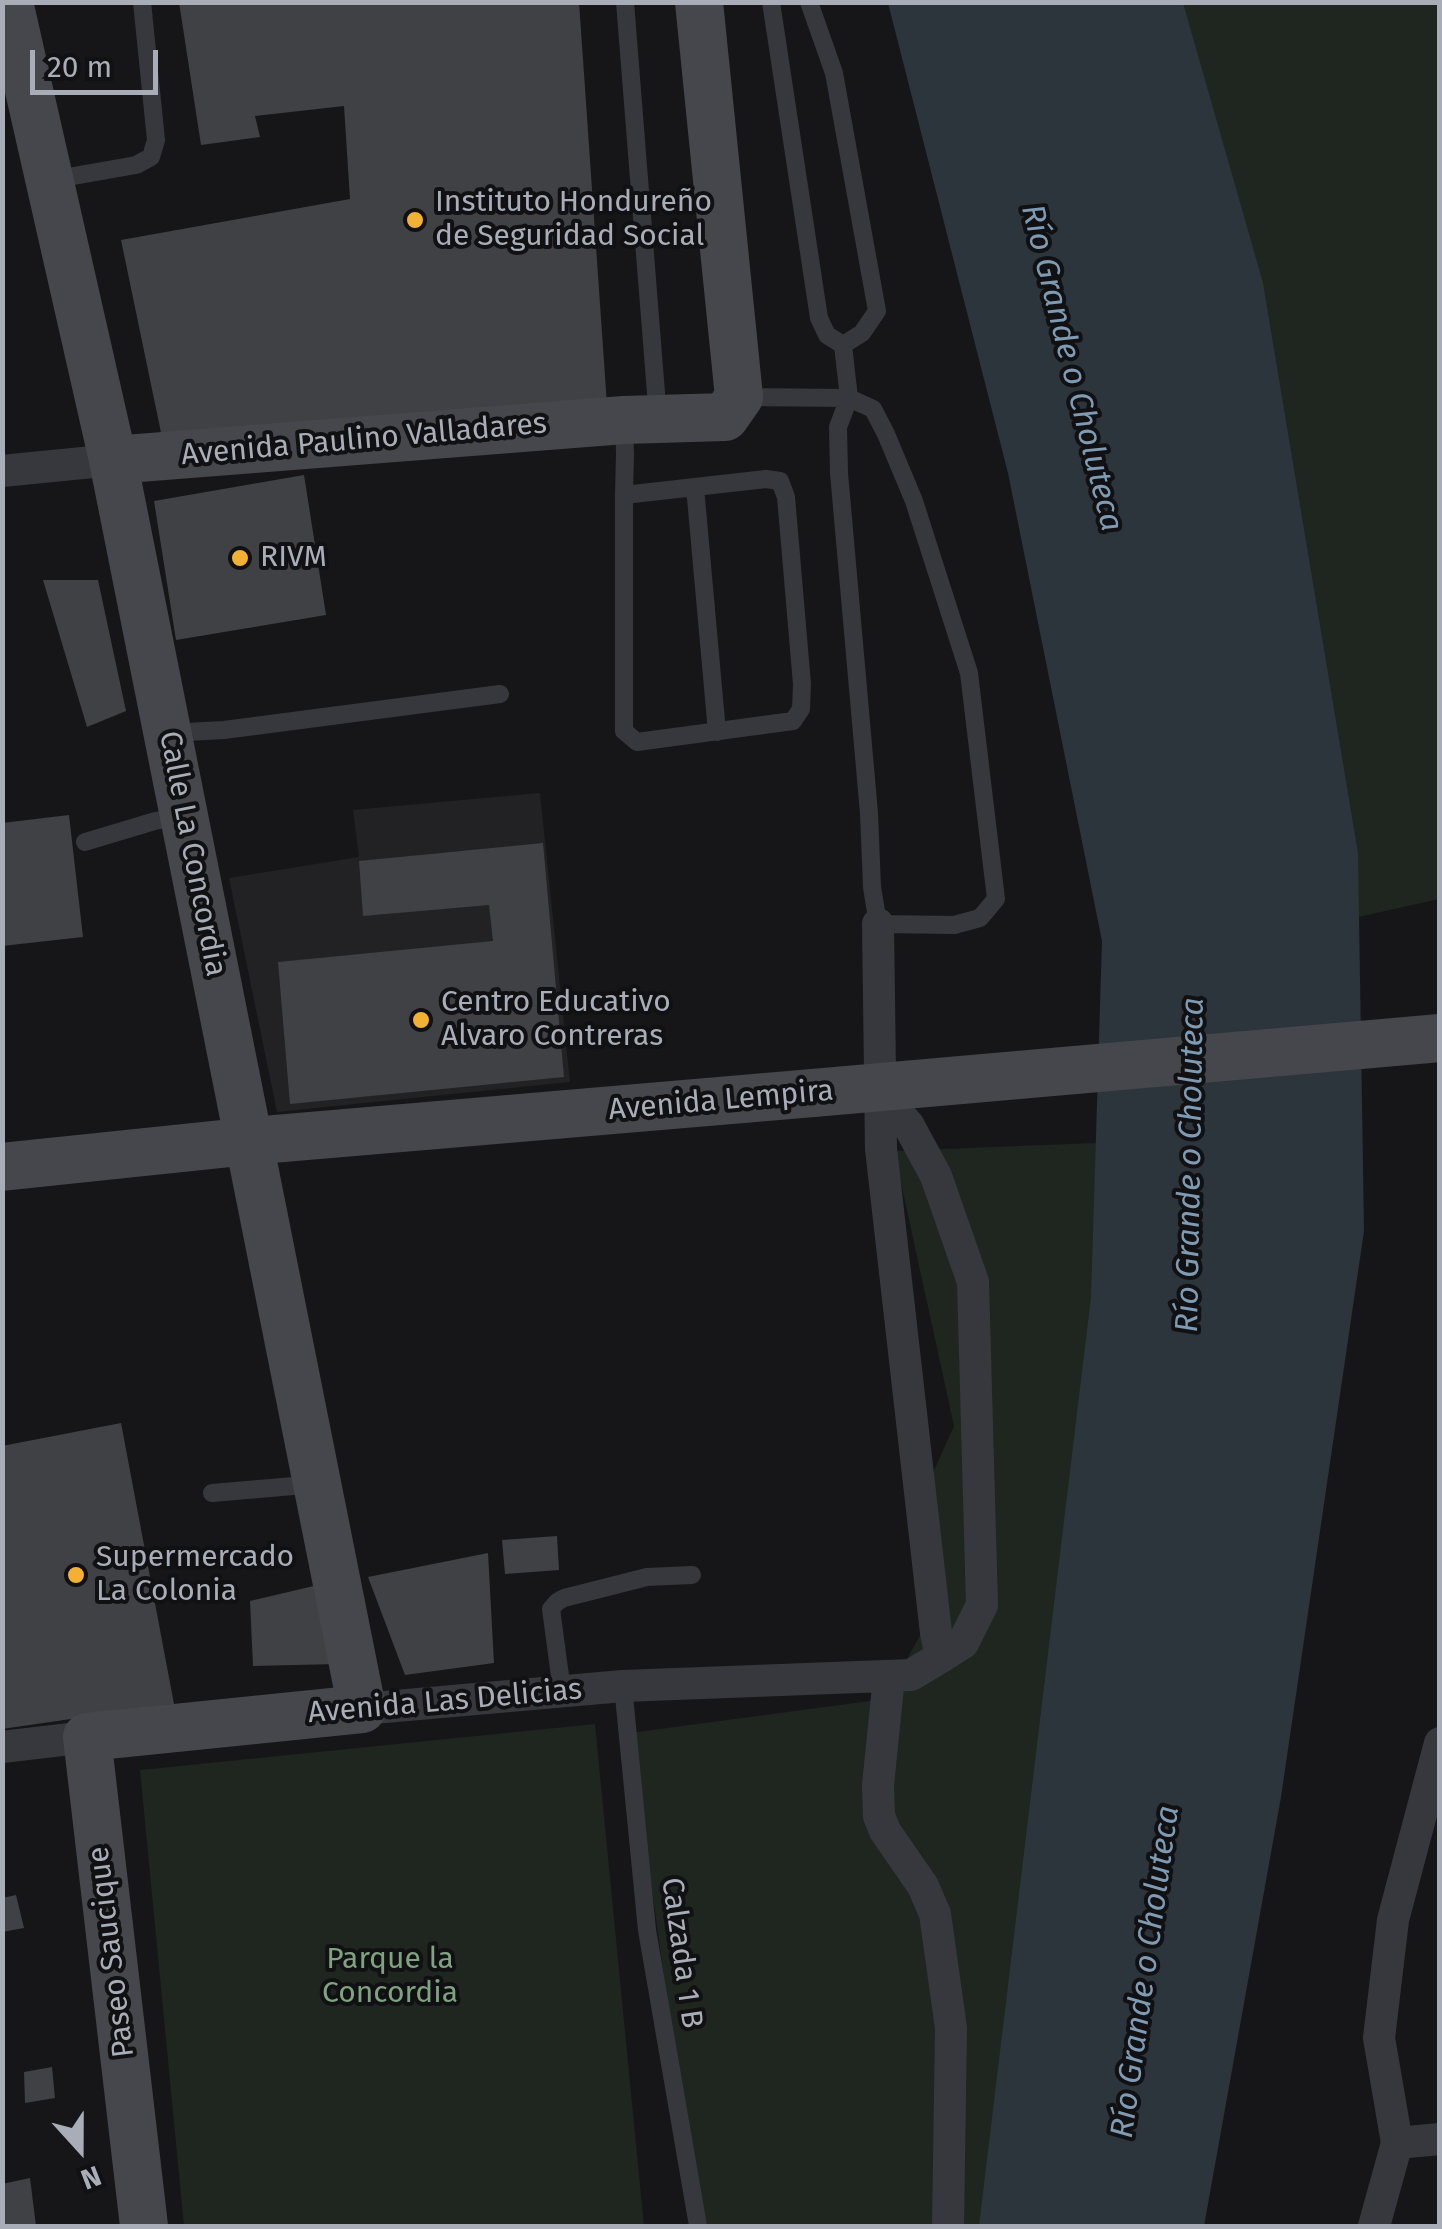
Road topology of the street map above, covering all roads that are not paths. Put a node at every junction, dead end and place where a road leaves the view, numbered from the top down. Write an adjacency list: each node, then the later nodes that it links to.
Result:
1 (9, 2): 7 (main road, Calle La Concordia)
2 (142, 2): 7 (lane)
3 (625, 2): 11 (lane)
4 (698, 2): 10 (main road)
5 (772, 2): 8 (lane)
6 (809, 2): 8 (lane)
7 (50, 180): 12 (main road, Calle La Concordia)
8 (843, 345): 9 (lane)
9 (849, 398): 10 (lane); 21 (lane); 21 (lane)
10 (732, 407): 11 (main road, Avenida Paulino Valladares)
11 (641, 419): 12 (main road, Avenida Paulino Valladares); 15 (lane)
12 (114, 460): 13 (street, Avenida Paulino Valladares); 17 (main road, Calle La Concordia)
13 (2, 470)
14 (695, 487): 15 (lane); 18 (lane); 18 (lane)
15 (624, 495): 18 (lane)
16 (500, 694): 17 (lane)
17 (168, 732): 19 (main road, Calle La Concordia)
18 (717, 732)
19 (184, 816): 20 (lane); 24 (main road, Calle La Concordia)
20 (86, 842)
21 (878, 924): 23 (street)
22 (1440, 1038): 24 (main road, Avenida Lempira, bridge)
23 (880, 1092): 29 (street); 29 (street)
24 (250, 1141): 25 (main road, Avenida Lempira); 26 (main road, Calle La Concordia)
25 (2, 1167)
26 (317, 1484): 27 (lane); 33 (main road, Calle La Concordia)
27 (212, 1493)
28 (692, 1574): 32 (lane)
29 (941, 1656): 30 (street, Avenida Las Delicias)
30 (889, 1676): 31 (street, Avenida Las Delicias); 41 (street)
31 (623, 1686): 32 (street, Avenida Las Delicias); 40 (lane, Calzada 1 B)
32 (562, 1691): 33 (street, Avenida Las Delicias)
33 (362, 1709): 34 (main road, Avenida Las Delicias)
34 (87, 1737): 36 (street, Avenida Las Delicias); 39 (main road, Paseo Saucique)
35 (1440, 1744): 38 (street)
36 (2, 1747)
37 (1440, 2139): 38 (street)
38 (1397, 2143): 42 (street)
39 (144, 2226)
40 (698, 2226)
41 (948, 2226)
42 (1374, 2226)

